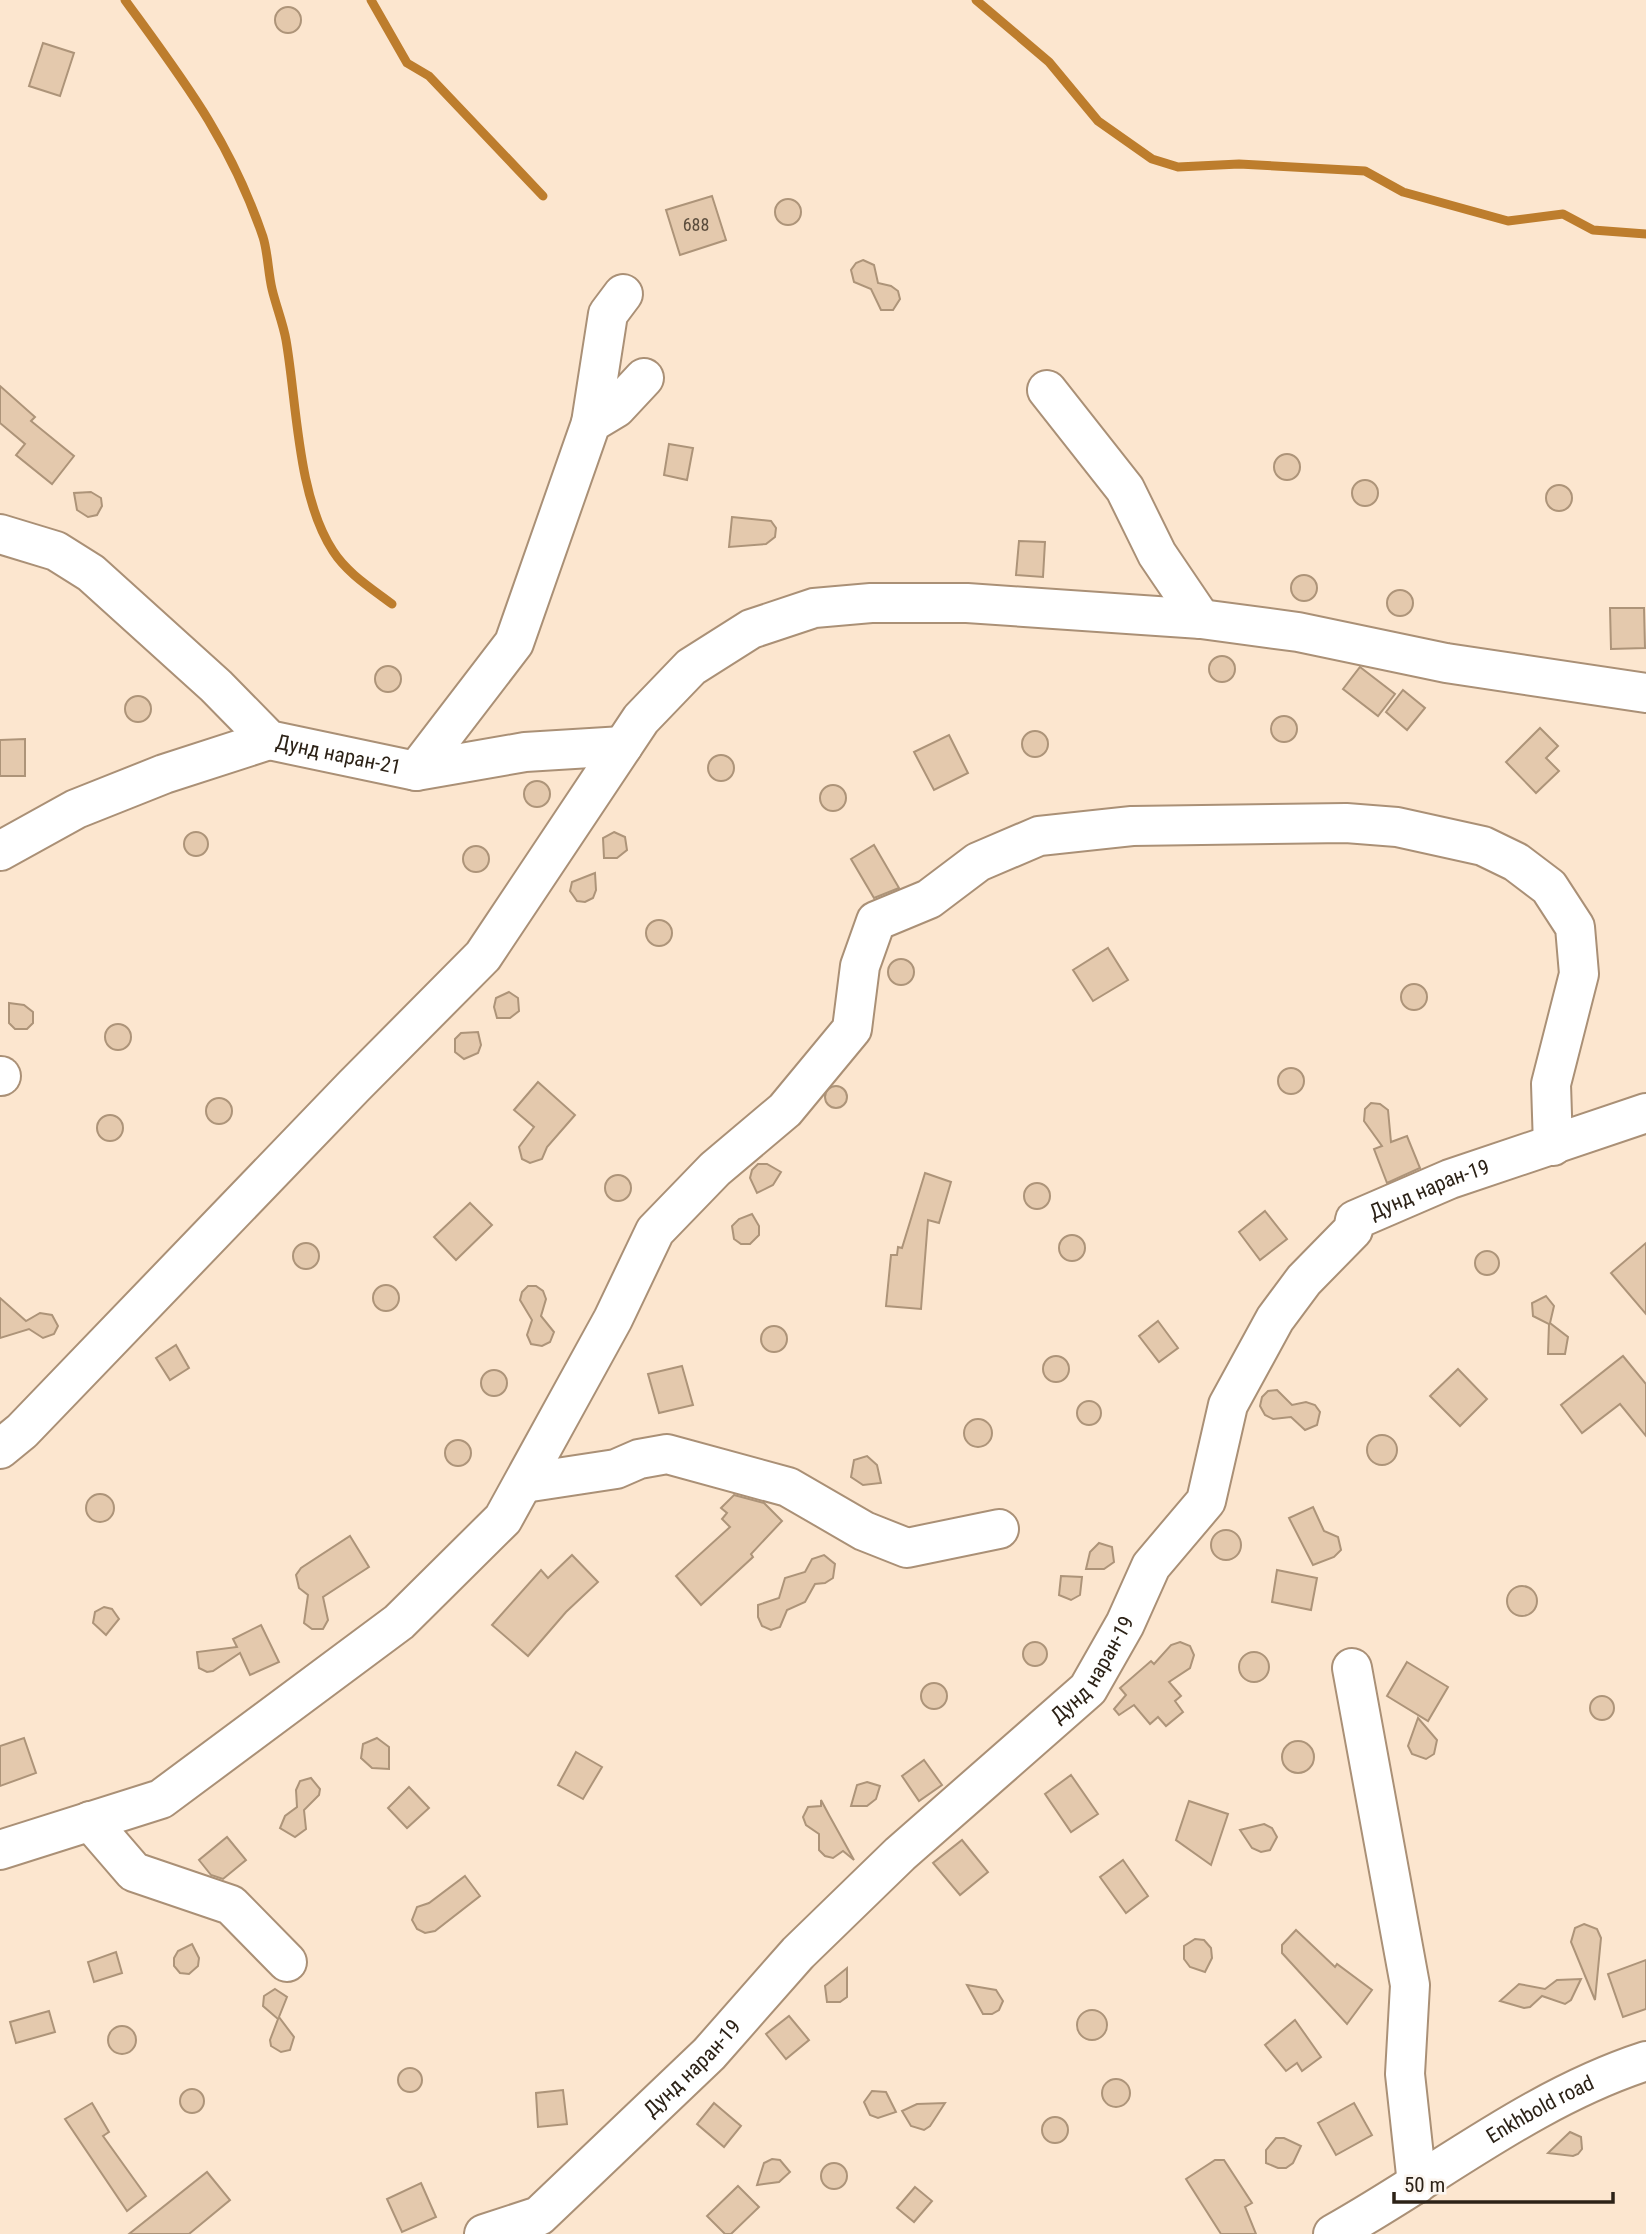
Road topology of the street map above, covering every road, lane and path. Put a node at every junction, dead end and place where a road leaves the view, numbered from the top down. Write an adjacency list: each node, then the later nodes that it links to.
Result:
1 (623, 294): 4 (street)
2 (644, 378): 4 (street)
3 (1047, 390): 6 (street)
4 (591, 423): 10 (street)
5 (0, 534): 8 (street, Дунд наран-21)
6 (1200, 619): 7 (street); 9 (street)
7 (1646, 693)
8 (269, 740): 10 (street, Дунд наран-21); 11 (street)
9 (623, 746): 10 (street, Дунд наран-21); 14 (street)
10 (416, 771)
11 (0, 851)
12 (1646, 1113): 13 (street, Дунд наран-19)
13 (1553, 1146): 15 (street); 23 (street, Дунд наран-19)
14 (0, 1449)
15 (524, 1483): 16 (street); 18 (street)
16 (999, 1529)
17 (1352, 1668): 22 (street)
18 (90, 1821): 19 (street); 20 (street)
19 (0, 1850)
20 (287, 1962)
21 (1646, 2061): 22 (street, Enkhbold road)
22 (1417, 2184): 25 (street, Enkhbold road)
23 (535, 2225): 24 (street, Дунд наран-19)
24 (484, 2234)
25 (1333, 2234)

